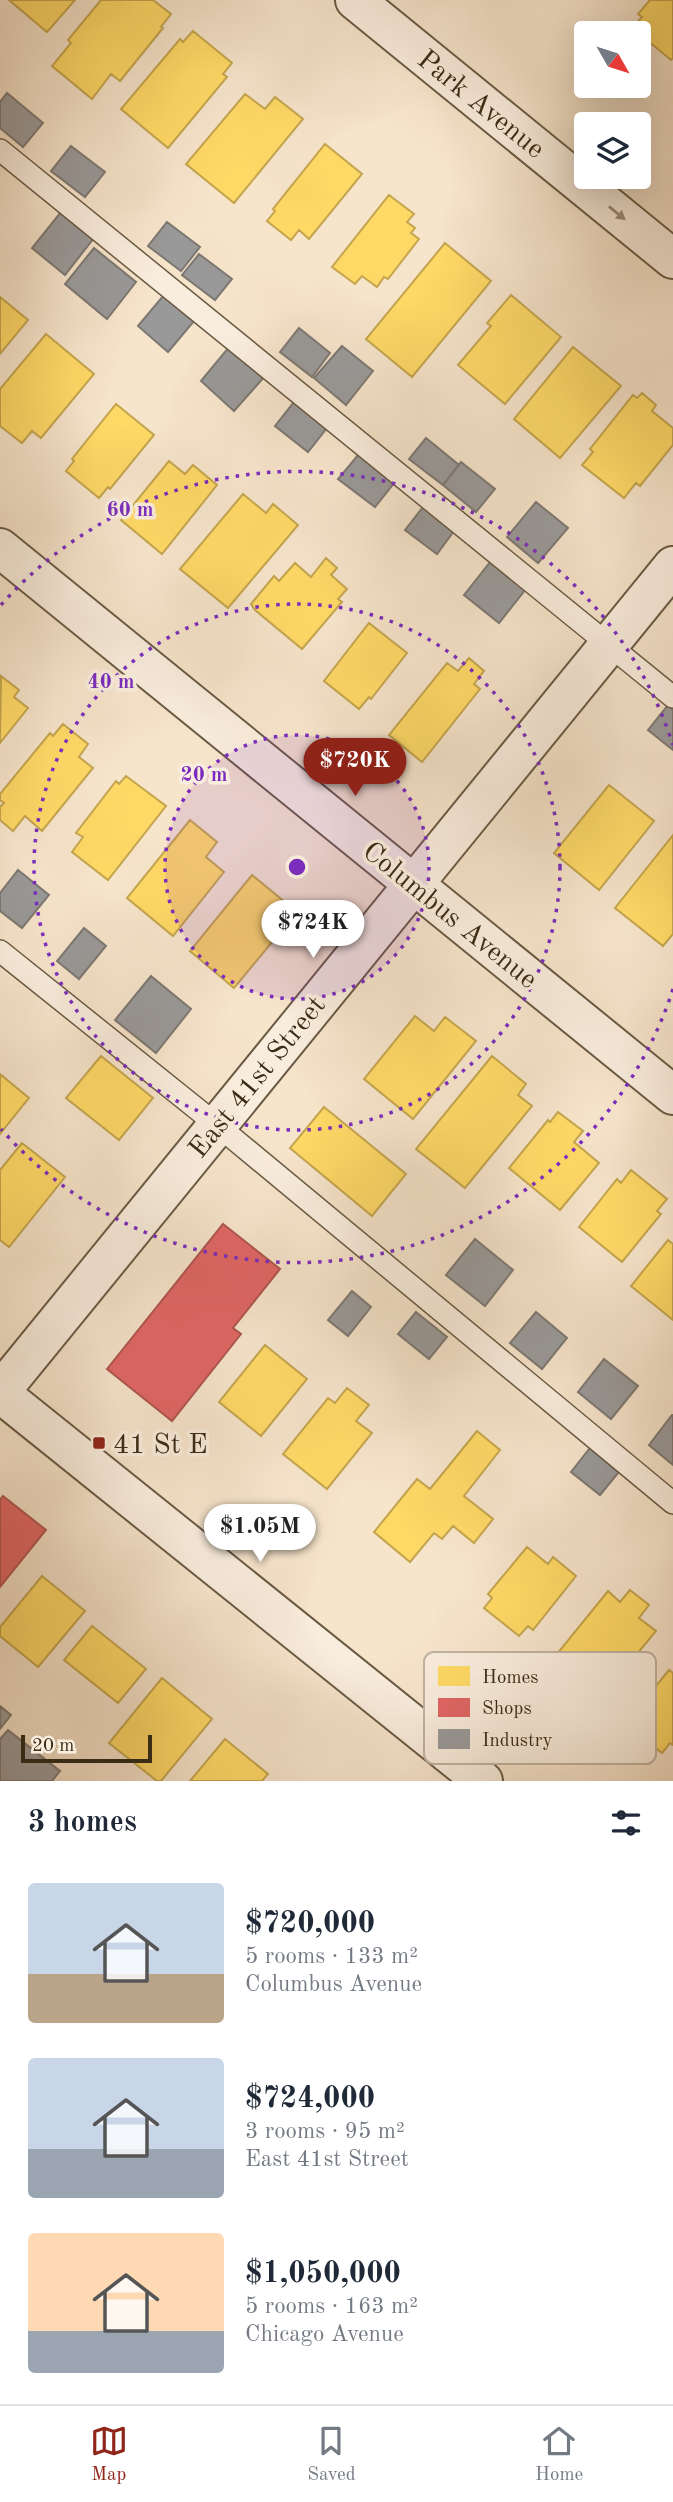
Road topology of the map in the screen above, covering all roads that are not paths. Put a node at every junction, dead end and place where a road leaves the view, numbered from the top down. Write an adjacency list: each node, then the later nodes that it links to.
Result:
1 (355, 0): 3 (street, Park Avenue, one-way to 3)
2 (0, 150): 6 (lane)
3 (673, 259)
4 (0, 548): 8 (street, Columbus Avenue)
5 (673, 566): 6 (street, East 41st Street)
6 (608, 645): 7 (lane); 8 (street, East 41st Street)
7 (673, 697)
8 (413, 883): 10 (street, Columbus Avenue); 11 (street, East 41st Street)
9 (0, 951): 11 (lane)
10 (673, 1095)
11 (217, 1125): 12 (street, East 41st Street); 13 (lane)
12 (0, 1392): 14 (street)
13 (673, 1503)
14 (424, 1733)
15 (462, 1764): 16 (street)
16 (483, 1781)

